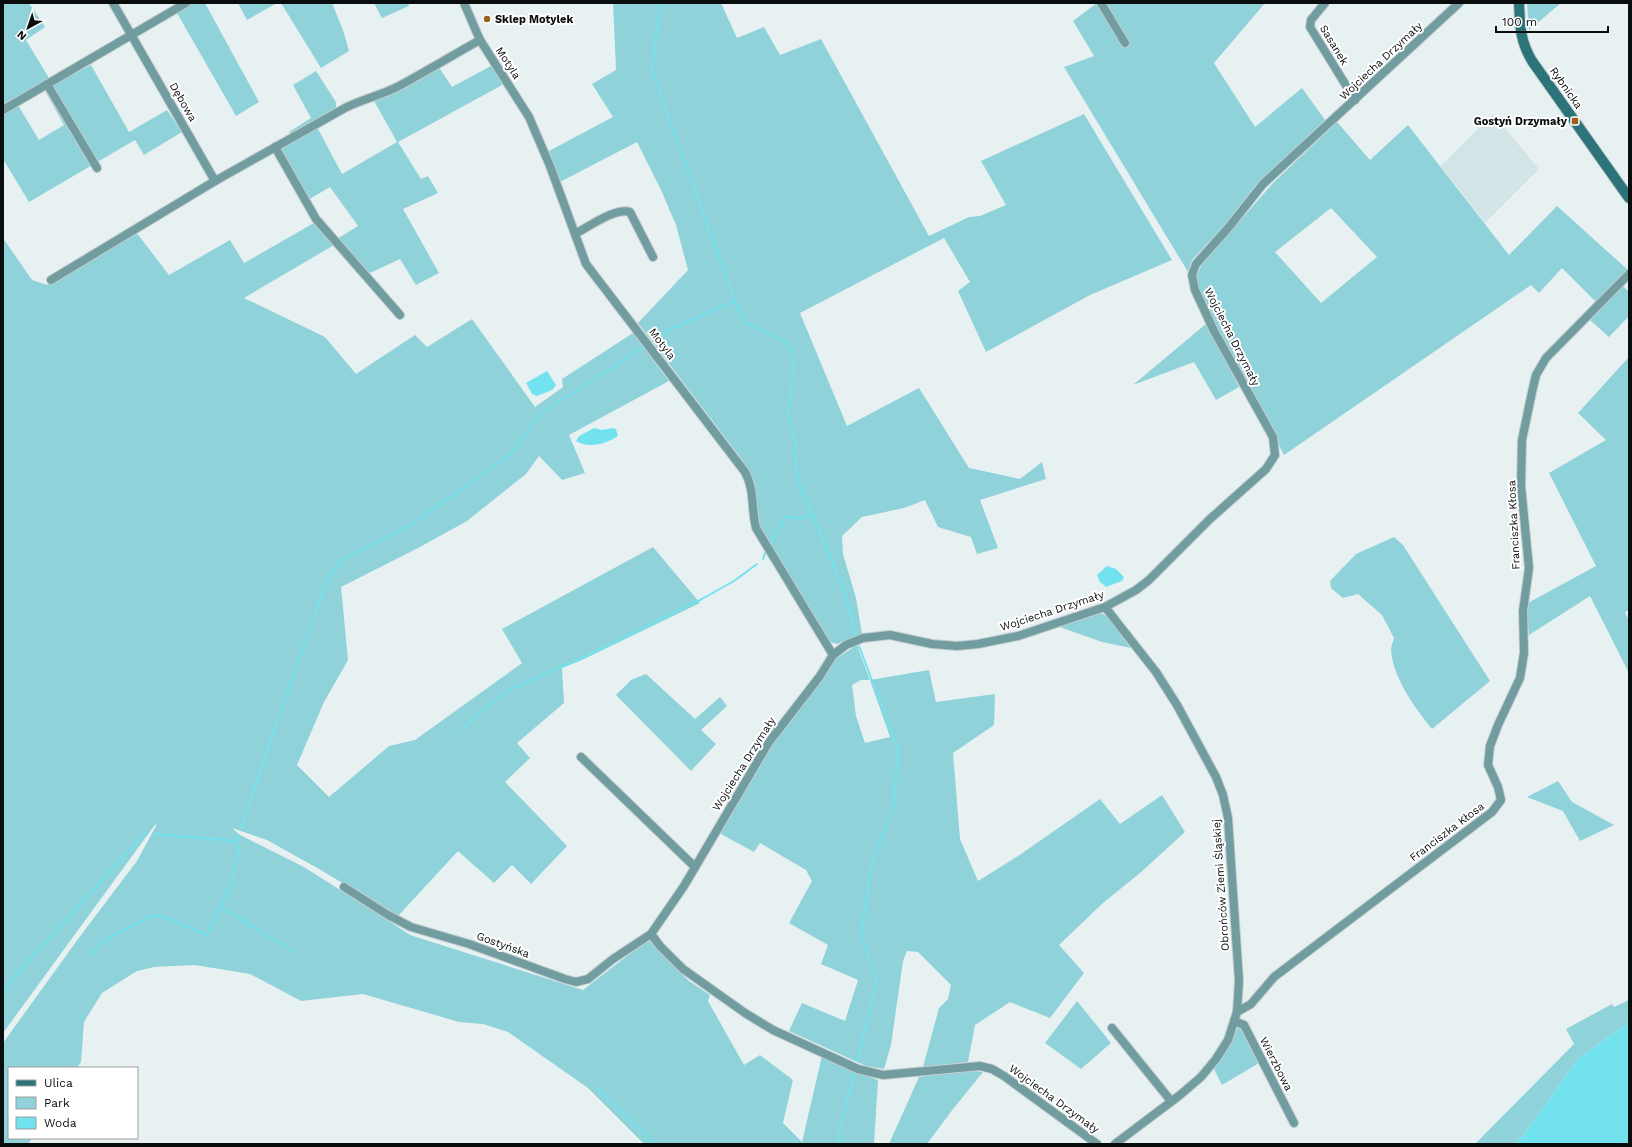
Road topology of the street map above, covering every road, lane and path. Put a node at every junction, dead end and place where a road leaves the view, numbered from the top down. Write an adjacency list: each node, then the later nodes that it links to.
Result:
1 (113, 3): 10 (street, Dębowa)
2 (186, 3): 10 (street)
3 (464, 3): 11 (street, Motyla)
4 (1101, 3): 12 (street)
5 (1325, 3): 14 (street, Sasanek)
6 (1446, 3): 9 (street)
7 (1459, 3): 9 (street, Wojciecha Drzymały)
8 (1519, 3): 19 (street, Rybnicka)
9 (1452, 10): 14 (street, Wojciecha Drzymały)
10 (131, 34): 13 (street); 18 (street, Dębowa)
11 (480, 40): 16 (street); 20 (street, Motyla)
12 (1125, 43)
13 (47, 84): 15 (street); 17 (street)
14 (1355, 100): 25 (street, Wojciecha Drzymały)
15 (3, 110)
16 (275, 147): 18 (street); 24 (street)
17 (97, 168)
18 (215, 181): 23 (street)
19 (1629, 198)
20 (575, 234): 21 (street); 26 (street, Motyla)
21 (653, 257)
22 (1629, 274): 31 (street, Franciszka Kłosa)
23 (51, 280)
24 (400, 315)
25 (1105, 607): 26 (street, Wojciecha Drzymały); 31 (street, Obrońców Ziemi Śląskiej)
26 (833, 655): 28 (street, Wojciecha Drzymały)
27 (582, 757): 28 (street)
28 (695, 867): 30 (street, Wojciecha Drzymały)
29 (344, 888): 30 (street, Gostyńska)
30 (651, 934): 36 (street, Wojciecha Drzymały)
31 (1237, 1012): 32 (street, Obrońców Ziemi Śląskiej)
32 (1234, 1021): 34 (street, Obrońców Ziemi Śląskiej); 35 (street, Wierzbowa)
33 (1112, 1028): 34 (street)
34 (1172, 1101): 37 (street, Obrońców Ziemi Śląskiej)
35 (1294, 1123)
36 (1097, 1144)
37 (1115, 1144)

